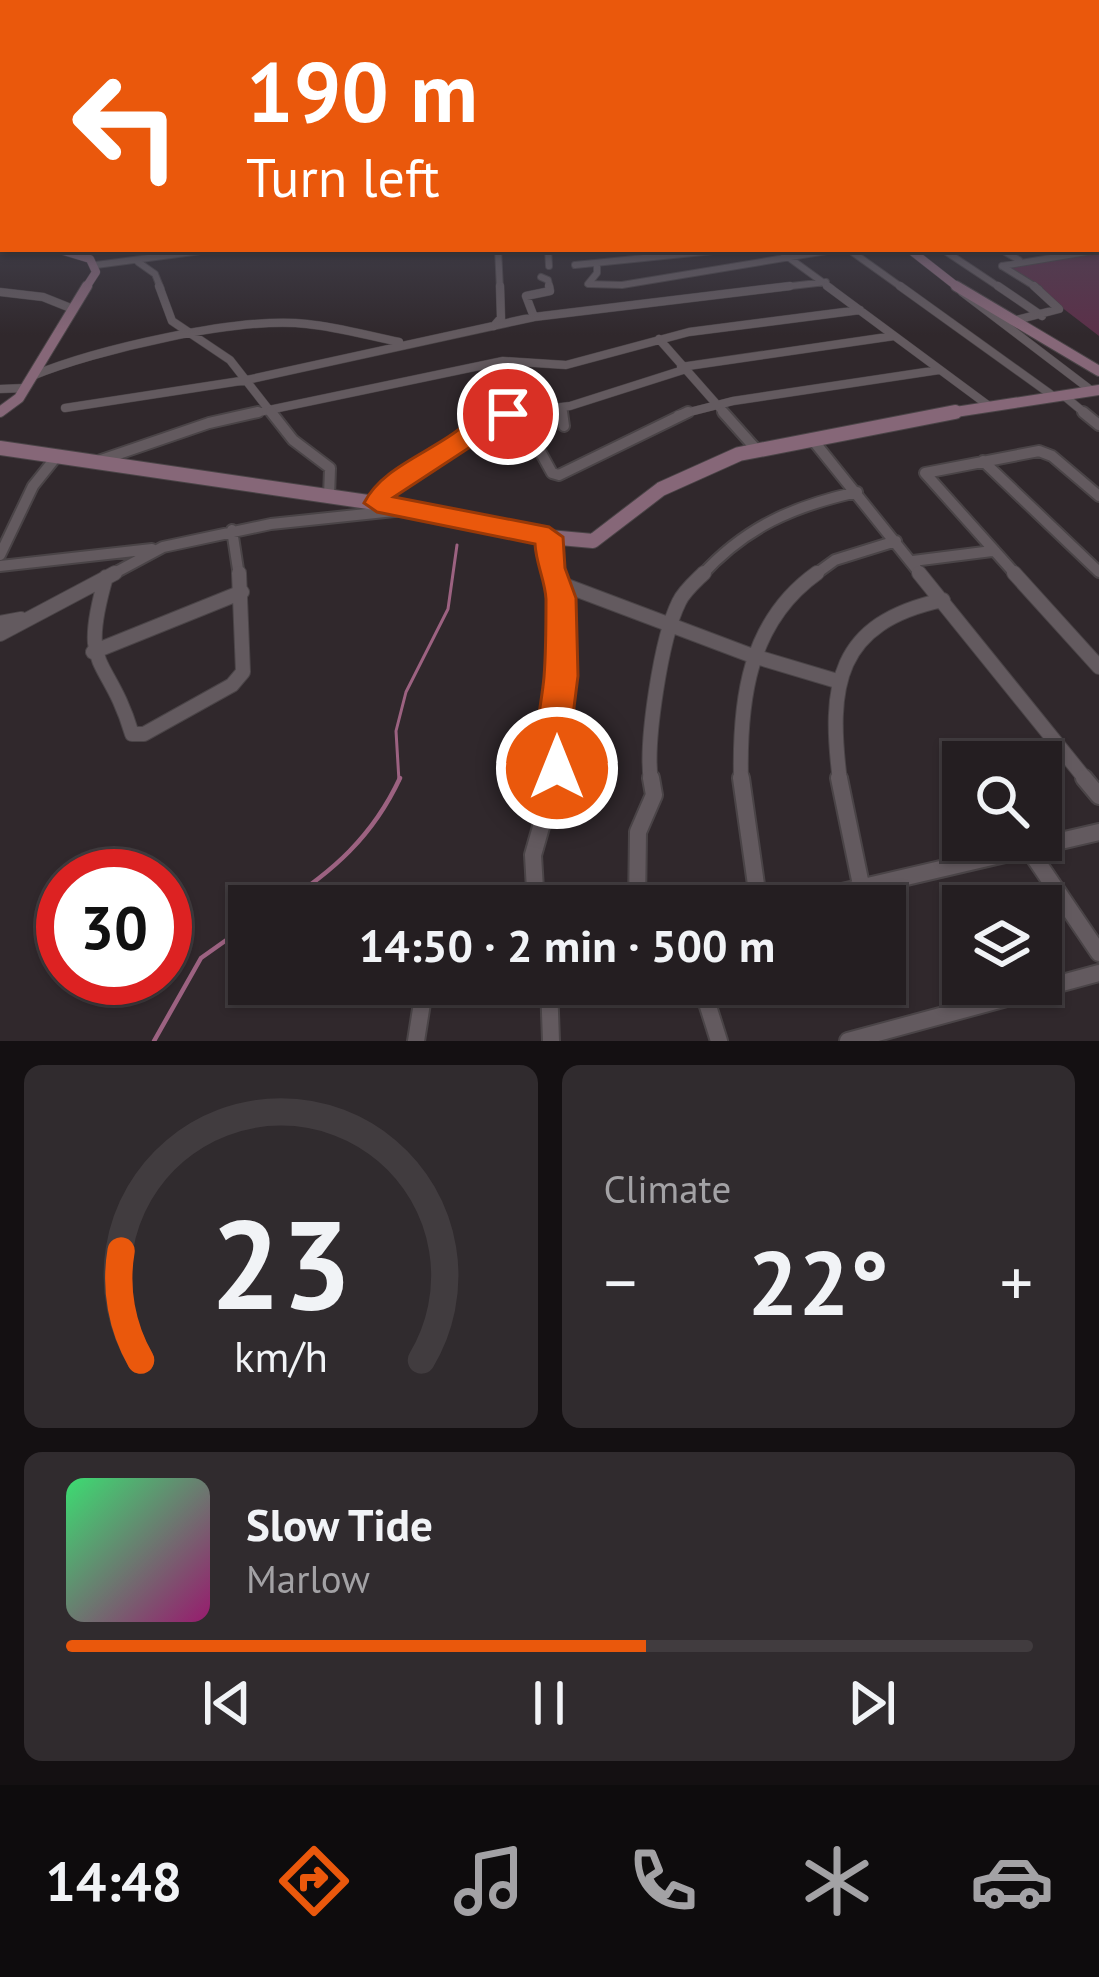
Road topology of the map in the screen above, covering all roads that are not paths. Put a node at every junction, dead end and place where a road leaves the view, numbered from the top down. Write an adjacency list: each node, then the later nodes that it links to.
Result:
1 (62, 252): 22 (street)
2 (199, 252): 18 (street)
3 (498, 252): 32 (street)
4 (548, 252): 21 (street)
5 (602, 252): 19 (street)
6 (707, 252): 19 (street)
7 (781, 252): 16 (street)
8 (816, 252): 16 (street)
9 (852, 252): 44 (street)
10 (913, 252): 25 (street)
11 (946, 252): 29 (street)
12 (1005, 252): 17 (street)
13 (1059, 252): 15 (street)
14 (1073, 252): 15 (street)
15 (1063, 254): 17 (street)
16 (786, 256): 19 (street); 24 (street)
17 (1019, 260): 29 (street)
18 (138, 262): 22 (street); 33 (street)
19 (601, 264): 20 (street)
20 (574, 265)
21 (549, 266)
22 (95, 271): 27 (street)
23 (542, 277): 30 (street)
24 (826, 282): 28 (street); 30 (street)
25 (962, 291): 31 (street); 43 (street)
26 (0, 292): 27 (street)
27 (73, 309): 41 (street)
28 (860, 310): 34 (street); 35 (street)
29 (1042, 316): 31 (street)
30 (534, 317): 32 (street)
31 (1013, 322): 39 (street)
32 (494, 326): 36 (street)
33 (194, 335): 36 (street); 40 (street); 41 (street)
34 (894, 336): 37 (street); 38 (street)
35 (659, 339): 37 (street); 49 (street)
36 (402, 344): 40 (street)
37 (682, 368): 45 (street); 47 (street)
38 (939, 370): 45 (street); 46 (street)
39 (1099, 371)
40 (247, 380): 48 (street); 49 (street)
41 (29, 382): 42 (street); 50 (street)
42 (0, 389)
43 (1095, 393): 44 (street)
44 (1058, 395): 46 (street); 51 (street)
45 (713, 406): 55 (street); 56 (street)
46 (989, 406): 53 (street)
47 (561, 407): 52 (street); 63 (street)
48 (64, 408)
49 (270, 408): 59 (street); 62 (street)
50 (0, 412)
51 (1099, 425)
52 (564, 426)
53 (812, 439): 55 (street); 60 (street)
54 (0, 448): 57 (street)
55 (756, 449): 66 (street)
56 (541, 453)
57 (57, 456): 59 (street); 70 (street)
58 (983, 460): 61 (street); 69 (street); 73 (street)
59 (96, 463): 62 (street)
60 (857, 492): 67 (street); 79 (street)
61 (1099, 496)
62 (329, 497): 63 (street)
63 (377, 503): 64 (street)
64 (416, 509): 65 (street); 66 (street)
65 (232, 530): 68 (street); 76 (street)
66 (549, 537): 75 (street)
67 (896, 541): 71 (street); 83 (street)
68 (163, 548): 72 (street); 74 (street)
69 (992, 551): 71 (street); 84 (street)
70 (0, 555)
71 (913, 561): 77 (street)
72 (0, 566)
73 (1099, 572)
74 (106, 577): 78 (street); 82 (street)
75 (560, 583): 79 (street); 91 (street)
76 (242, 592): 82 (street); 82 (street)
77 (944, 600): 85 (street); 86 (street)
78 (36, 615): 80 (street); 81 (street)
79 (672, 622): 83 (street); 92 (street)
80 (0, 623)
81 (0, 634)
82 (93, 652)
83 (750, 655): 85 (street); 93 (street)
84 (1099, 667)
85 (838, 681): 94 (street)
86 (1099, 796)
87 (1099, 832): 88 (street)
88 (1062, 842)
89 (981, 861): 94 (street)
90 (1037, 861): 95 (street)
91 (535, 885)
92 (637, 885)
93 (756, 885)
94 (862, 885)
95 (1099, 953)
96 (1099, 974): 103 (street)
97 (422, 1005): 100 (street)
98 (550, 1005): 101 (street)
99 (708, 1005): 102 (street)
100 (416, 1041)
101 (551, 1041)
102 (719, 1041)
103 (848, 1041)

